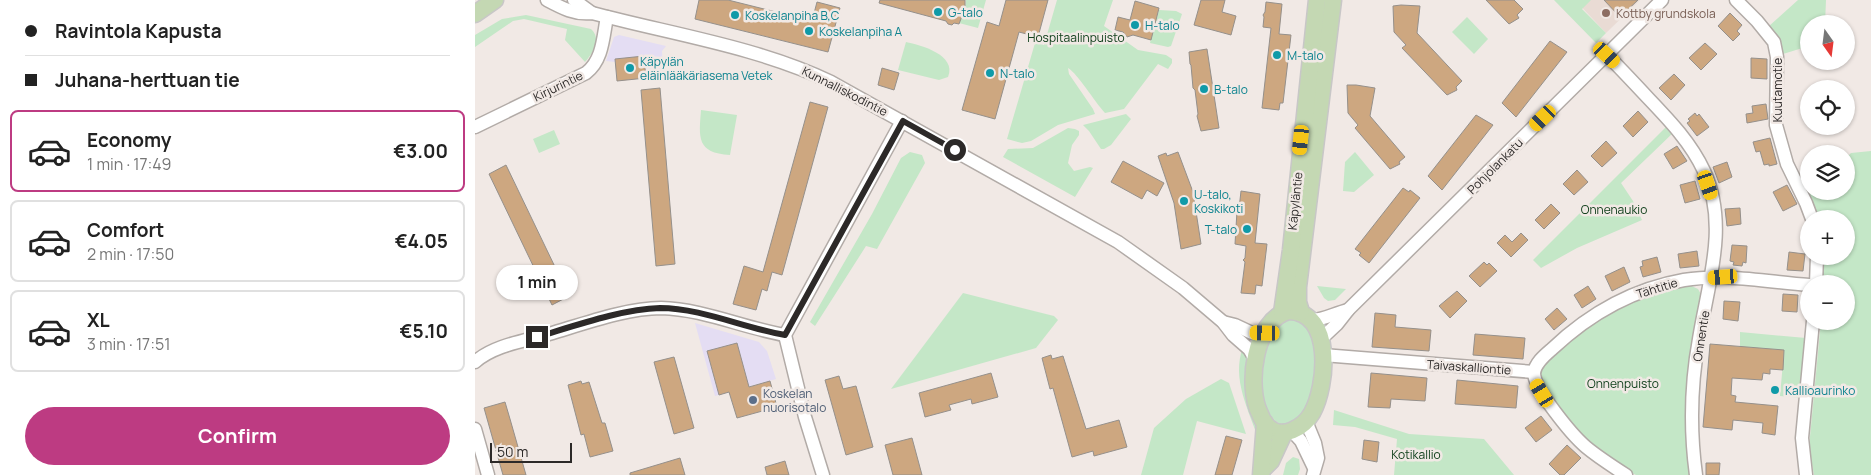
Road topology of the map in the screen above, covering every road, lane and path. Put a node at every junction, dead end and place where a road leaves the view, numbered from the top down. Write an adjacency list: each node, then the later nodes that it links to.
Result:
1 (495, 0): 9 (main road)
2 (547, 0): 8 (street, Kunnalliskodintie)
3 (574, 0): 8 (street, Kunnalliskodintie)
4 (1317, 0): 18 (main road, Käpyläntie)
5 (1333, 0): 19 (main road, Käpyläntie)
6 (1662, 0): 11 (street, Pohjolankatu)
7 (1736, 0): 14 (street, Kuutamotie)
8 (592, 13): 10 (street, Kunnalliskodintie)
9 (475, 14)
10 (607, 17): 12 (street, Kunnalliskodintie); 13 (street, Kirjurintie)
11 (1607, 55): 15 (street, Onnentie); 17 (street, Pohjolankatu)
12 (903, 121): 20 (street, Kunnalliskodintie); 23 (street)
13 (475, 127)
14 (1809, 210)
15 (1711, 278): 16 (street, Tähtitie); 27 (street, Tähtitie); 37 (street, Onnentie)
16 (1800, 284)
17 (1348, 310): 19 (street, Pohjolankatu); 24 (street, Pohjolankatu)
18 (1282, 313): 19 (main road); 22 (main road)
19 (1306, 316): 24 (main road)
20 (1223, 322): 22 (street, Kunnalliskodintie); 25 (street, Kunnalliskodintie)
21 (1812, 330): 38 (street)
22 (1265, 333): 25 (main road)
23 (785, 335): 26 (street); 35 (street)
24 (1322, 347): 27 (street, Taivaskalliontie); 28 (main road)
25 (1255, 359): 29 (main road)
26 (475, 362)
27 (1534, 372): 36 (street)
28 (1306, 421): 31 (main road); 33 (street)
29 (1265, 423): 31 (main road); 32 (main road)
30 (475, 429): 34 (street)
31 (1288, 432): 32 (main road); 33 (street)
32 (1261, 472)
33 (1313, 472)
34 (489, 475)
35 (823, 475)
36 (1626, 475)
37 (1696, 475)
38 (1806, 475)

